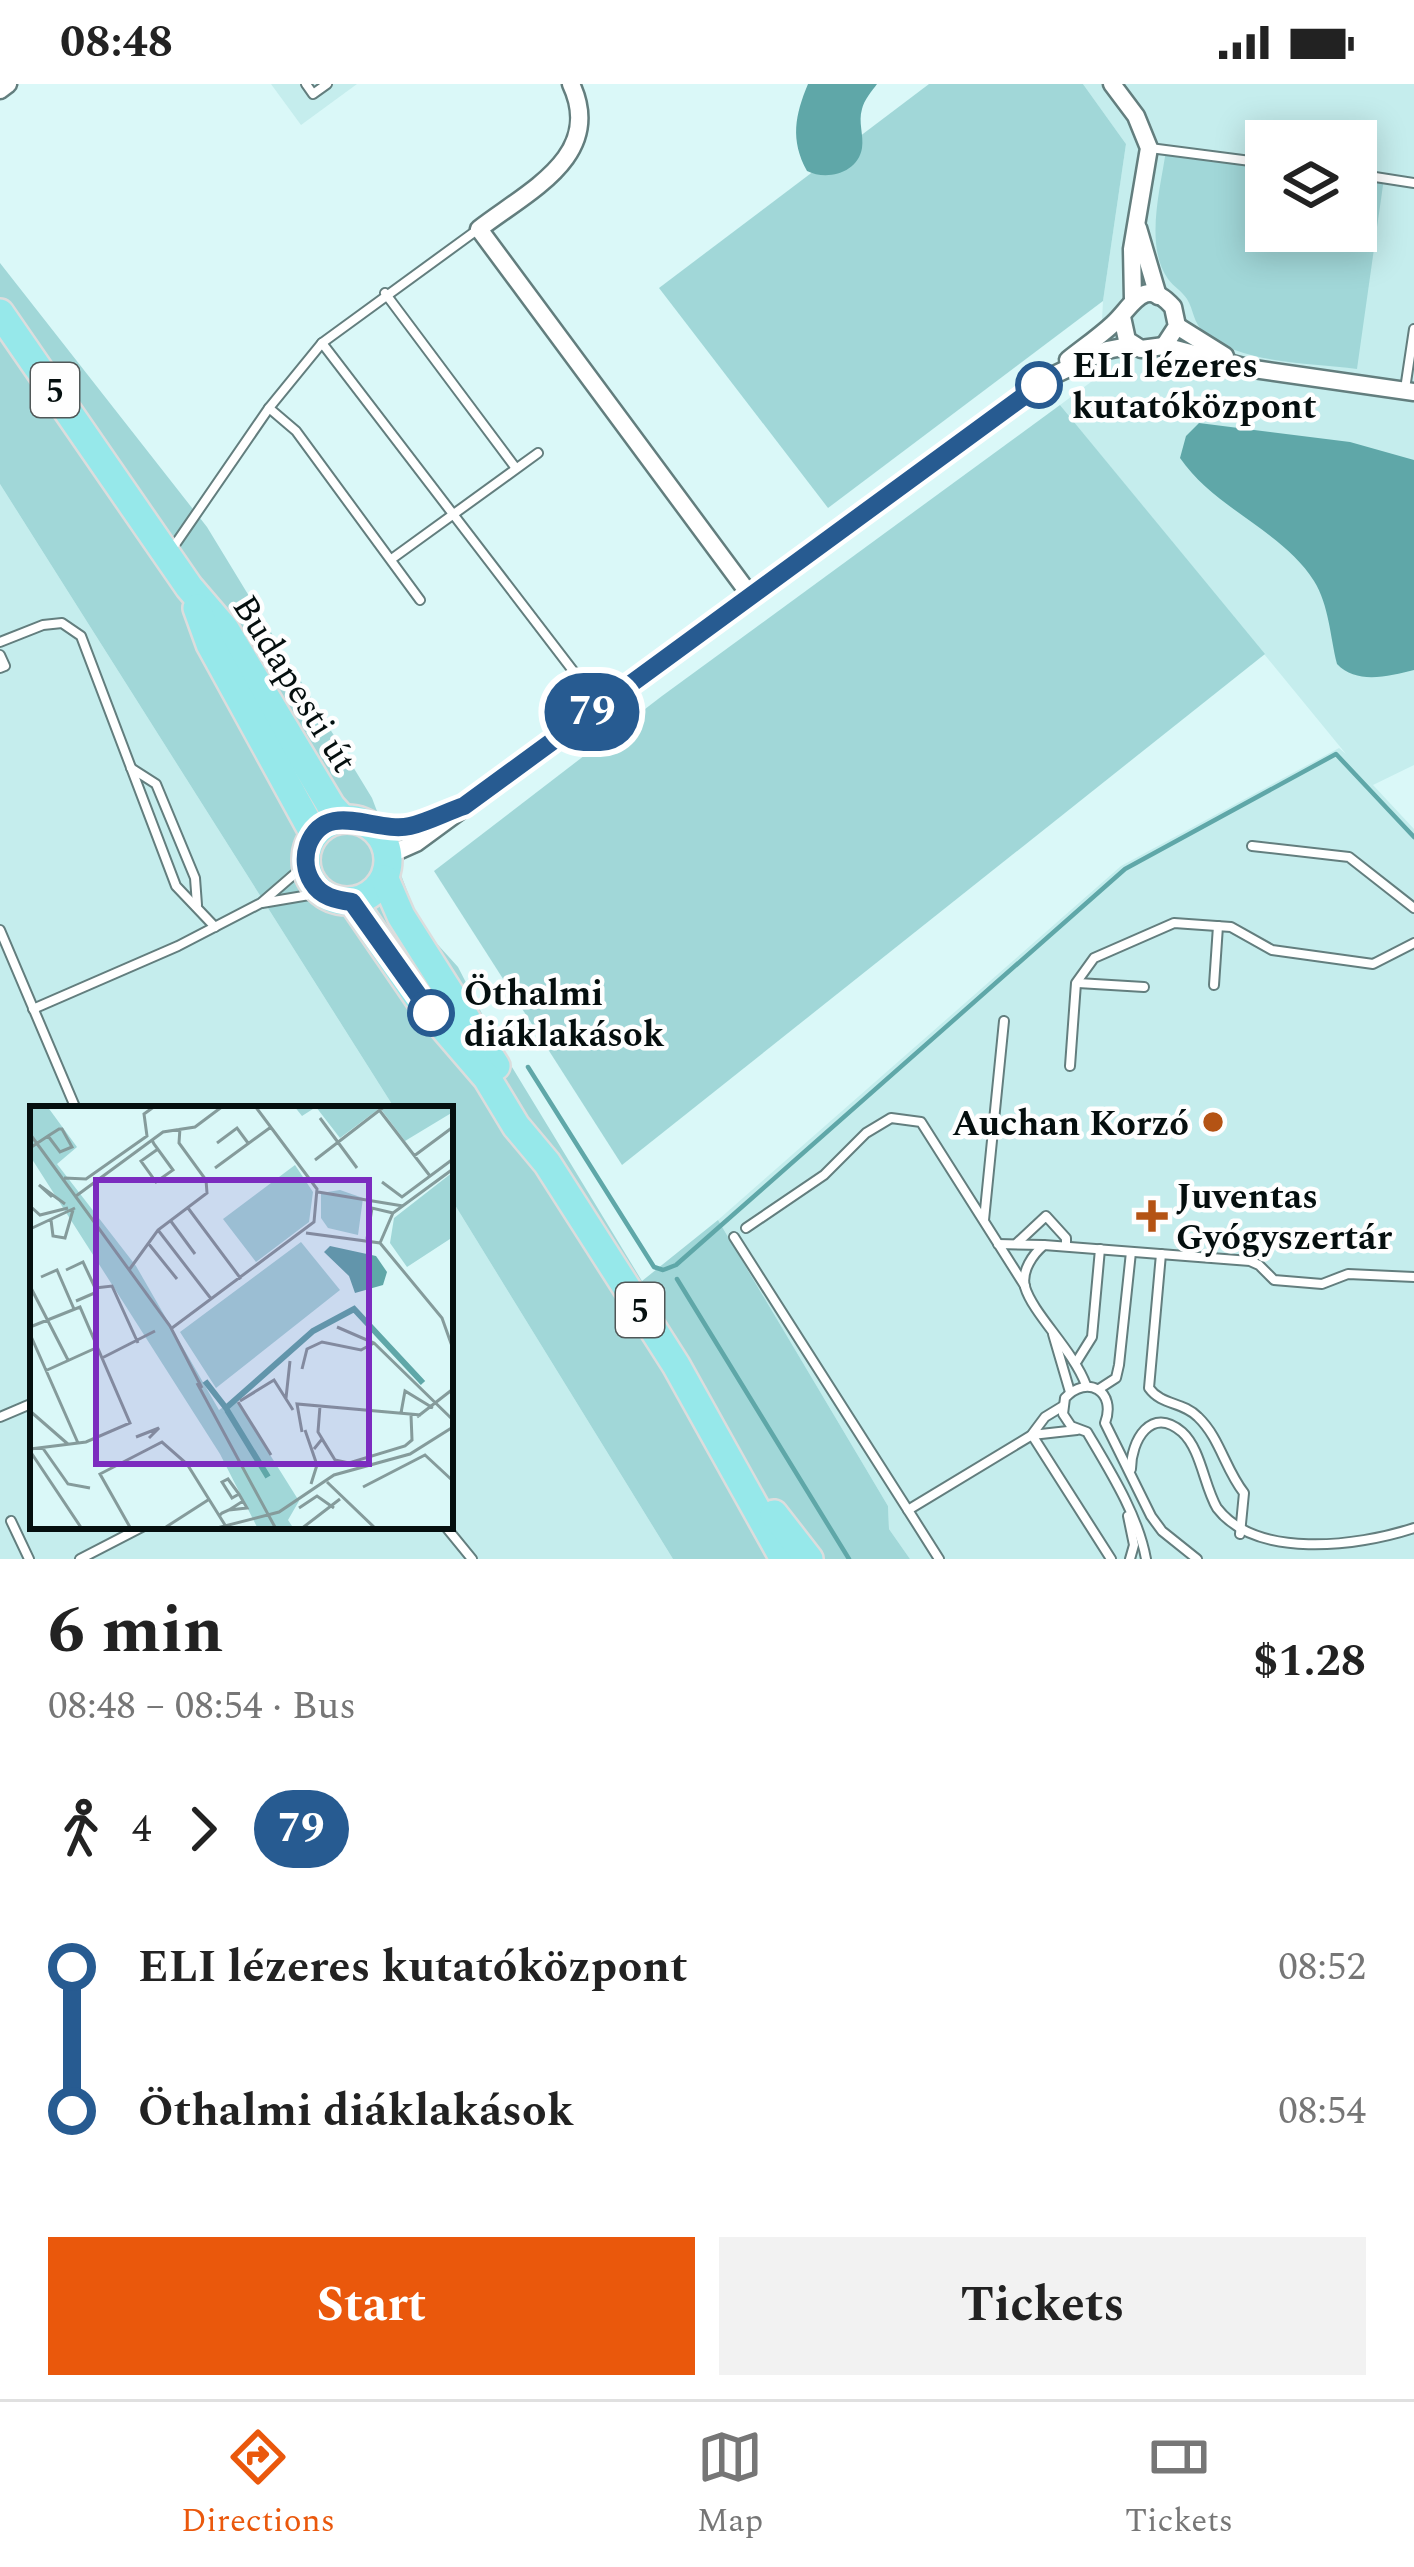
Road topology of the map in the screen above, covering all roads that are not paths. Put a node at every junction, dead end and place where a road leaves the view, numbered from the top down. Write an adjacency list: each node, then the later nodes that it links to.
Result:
1 (8, 84): 6 (street)
2 (306, 84): 3 (lane)
3 (327, 84)
4 (572, 84): 12 (street)
5 (1112, 84): 7 (street)
6 (0, 90)
7 (1149, 148): 8 (lane); 11 (street)
8 (1245, 160)
9 (1377, 177): 10 (lane)
10 (1414, 183)
11 (1138, 227): 14 (street); 15 (street)
12 (479, 229): 13 (lane); 33 (street)
13 (386, 293): 20 (lane); 28 (lane)
14 (1158, 296): 15 (street); 18 (street)
15 (1132, 299): 17 (street)
16 (0, 313): 30 (main road, Budapesti út / 5)
17 (1122, 316): 21 (street); 24 (street)
18 (1177, 326): 22 (street); 23 (street)
19 (1414, 328): 25 (lane)
20 (322, 343): 26 (lane); 29 (lane)
21 (1133, 345): 22 (street); 24 (street)
22 (1164, 346): 23 (street)
23 (1247, 368): 25 (street)
24 (1054, 375): 33 (street)
25 (1409, 391)
26 (269, 408): 30 (lane); 31 (lane)
27 (538, 453): 28 (lane)
28 (515, 467): 29 (lane)
29 (453, 513): 31 (lane); 38 (lane)
30 (168, 555): 32 (main road, Budapesti út / 5)
31 (393, 558): 34 (lane)
32 (189, 587): 41 (main road, Budapesti út / 5); 43 (main road, Budapesti út / 5)
33 (751, 596): 38 (street)
34 (420, 600)
35 (0, 642): 39 (lane)
36 (0, 655): 37 (lane)
37 (0, 668)
38 (600, 706): 40 (street)
39 (131, 768): 50 (lane); 50 (lane)
40 (464, 806): 42 (street); 46 (street)
41 (342, 818): 42 (main road, Budapesti út); 43 (main road, Budapesti út)
42 (373, 827): 46 (main road, 5)
43 (314, 834): 45 (main road)
44 (1252, 846): 51 (lane)
45 (305, 865): 47 (main road); 49 (lane)
46 (387, 867): 48 (main road); 64 (main road, 5)
47 (321, 893): 48 (main road); 49 (lane)
48 (352, 902): 64 (main road, 5)
49 (261, 903): 53 (lane)
50 (197, 907): 53 (lane)
51 (1414, 908)
52 (1218, 926): 55 (lane); 57 (lane); 58 (lane)
53 (215, 927): 60 (lane)
54 (0, 930): 56 (lane)
55 (1414, 943)
56 (5, 954): 60 (lane)
57 (1076, 983): 59 (lane); 62 (lane)
58 (1214, 985)
59 (1144, 987)
60 (33, 1009): 63 (lane)
61 (1004, 1022): 65 (lane)
62 (1070, 1066)
63 (75, 1106)
64 (548, 1163): 88 (main road, 5)
65 (984, 1222): 66 (lane); 69 (lane)
66 (746, 1228)
67 (734, 1237): 91 (lane)
68 (1017, 1243): 69 (lane); 70 (lane); 71 (lane)
69 (998, 1244): 76 (lane)
70 (1044, 1245): 71 (lane); 76 (lane)
71 (1066, 1246): 72 (lane)
72 (1100, 1249): 73 (lane); 78 (lane)
73 (1131, 1252): 74 (lane); 80 (lane)
74 (1162, 1253): 75 (lane); 96 (lane)
75 (1414, 1277)
76 (1025, 1286): 77 (lane)
77 (1051, 1327): 78 (lane); 81 (lane)
78 (1077, 1361): 79 (lane)
79 (1086, 1385): 80 (lane); 81 (lane)
80 (1100, 1389): 85 (lane)
81 (1070, 1392): 83 (lane)
82 (30, 1404): 84 (lane)
83 (1063, 1406): 86 (lane); 87 (lane)
84 (0, 1418)
85 (1105, 1423): 86 (lane); 89 (lane)
86 (1082, 1431): 87 (lane); 90 (lane)
87 (1032, 1435): 91 (lane); 103 (lane)
88 (731, 1458): 100 (main road, 5); 101 (main road, 5)
89 (1130, 1476): 96 (lane); 106 (lane)
90 (1126, 1509): 104 (lane); 105 (lane)
91 (908, 1510): 102 (lane)
92 (11, 1520): 97 (lane)
93 (1414, 1528): 96 (lane)
94 (139, 1529): 98 (lane)
95 (447, 1529): 99 (lane)
96 (1240, 1534)
97 (29, 1559)
98 (80, 1559)
99 (472, 1559)
100 (784, 1559)
101 (809, 1559)
102 (939, 1559)
103 (1111, 1559)
104 (1130, 1559)
105 (1146, 1559)
106 (1197, 1559)

